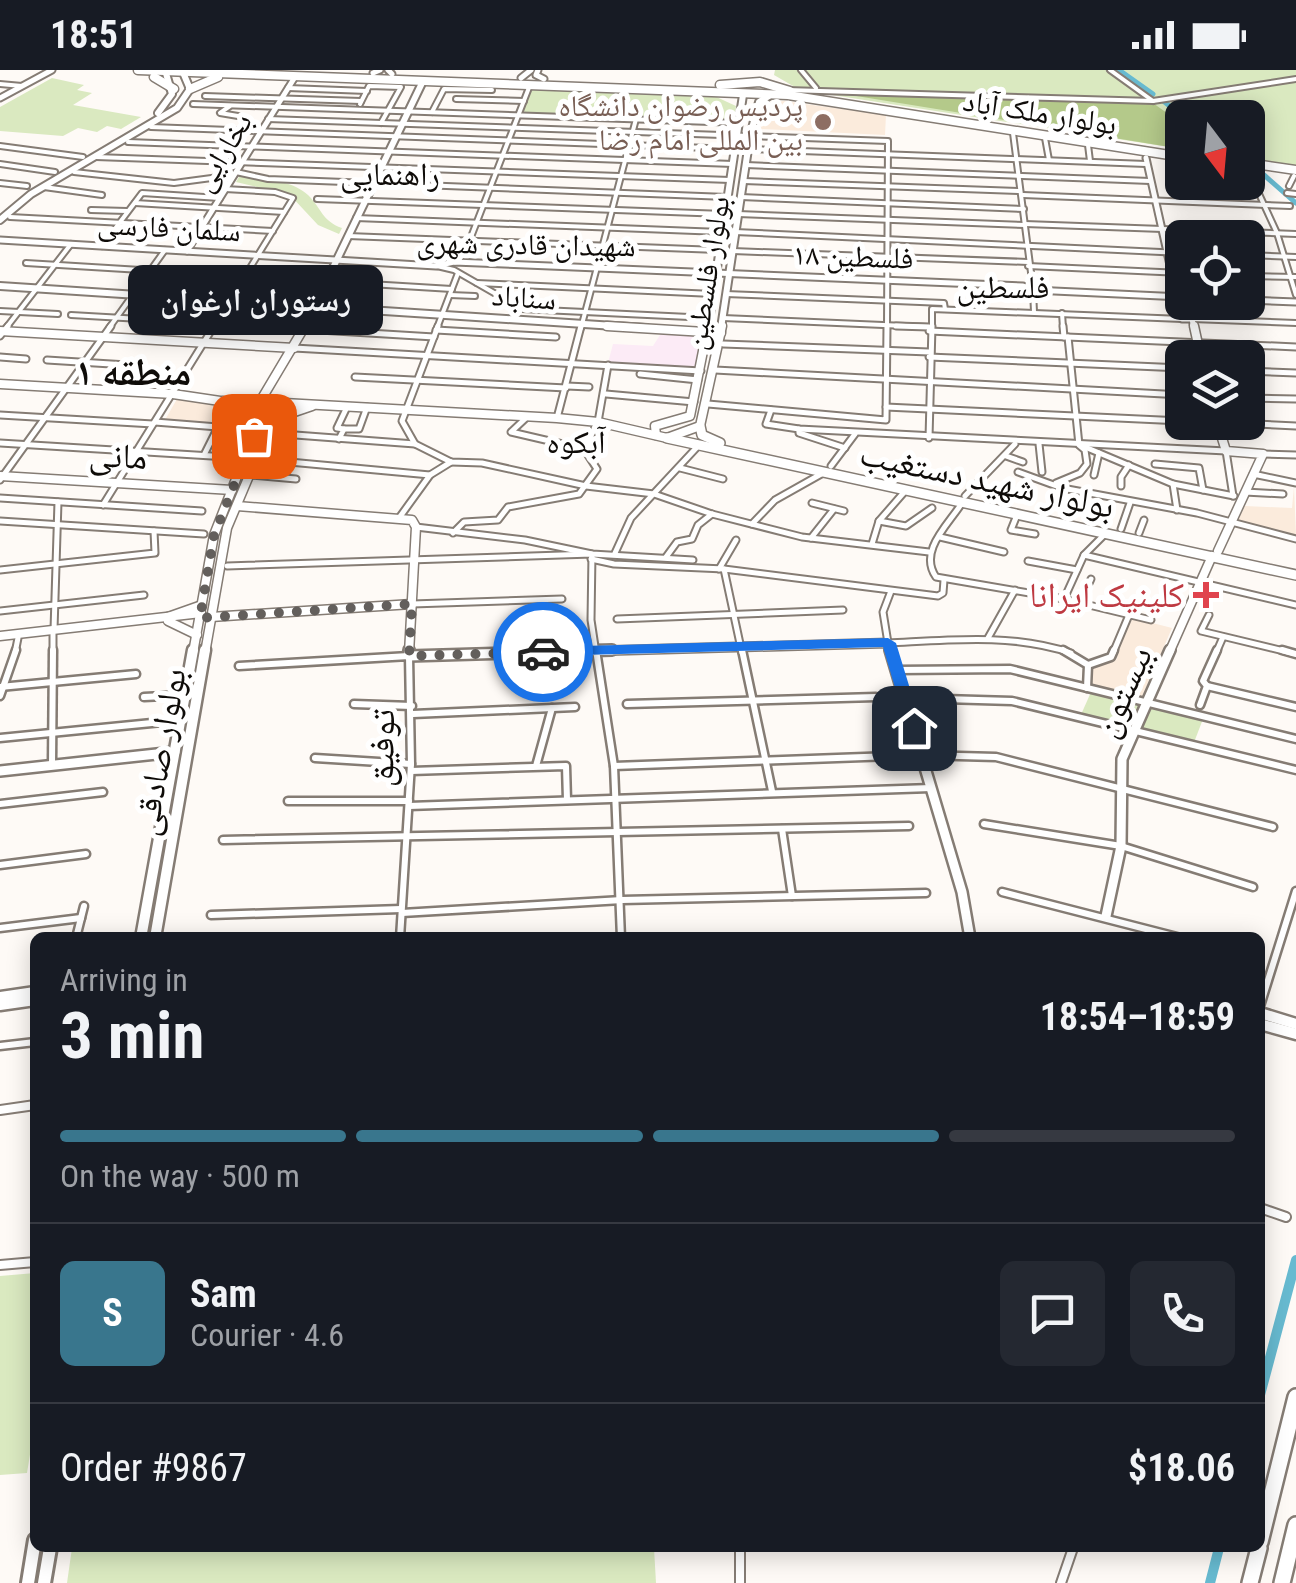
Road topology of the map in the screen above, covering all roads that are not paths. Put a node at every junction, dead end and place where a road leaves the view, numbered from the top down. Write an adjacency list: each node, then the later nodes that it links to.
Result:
1 (52, 70): 19 (street)
2 (134, 70): 8 (main road); 26 (main road)
3 (256, 70): 10 (main road)
4 (801, 70): 21 (street)
5 (1110, 70): 34 (street)
6 (182, 71): 8 (main road); 11 (main road); 28 (main road)
7 (384, 71): 10 (main road); 13 (main road)
8 (166, 72): 26 (main road)
9 (763, 72): 23 (main road); 25 (main road)
10 (272, 73): 11 (main road); 12 (main road)
11 (233, 75): 28 (main road)
12 (295, 76): 15 (main road); 20 (street, بخارایی)
13 (533, 76): 15 (main road); 18 (main road); 18 (main road); 33 (street)
14 (1296, 79): 34 (street)
15 (424, 80): 44 (main road)
16 (0, 84): 19 (street)
17 (327, 85): 20 (street)
18 (652, 85): 23 (main road)
19 (22, 86): 30 (street)
20 (289, 86): 22 (street); 31 (street, بخارایی)
21 (817, 88): 27 (street); 34 (street)
22 (368, 89): 35 (street); 42 (street)
23 (743, 89): 25 (main road); 25 (main road); 41 (main road, بولوار فلسطین)
24 (492, 90): 45 (street)
25 (772, 90): 27 (main road, بولوار ملک آباد); 43 (main road, بولوار فلسطین)
26 (174, 91): 28 (main road); 78 (main road)
27 (788, 92): 74 (main road, بولوار ملک آباد)
28 (187, 95): 79 (main road)
29 (205, 96): 31 (street)
30 (0, 98)
31 (281, 99): 35 (street); 38 (street, بخارایی)
32 (456, 99): 33 (street)
33 (524, 101): 46 (street)
34 (1153, 101)
35 (361, 102): 39 (street)
36 (193, 104): 37 (street)
37 (231, 105): 38 (street); 47 (street)
38 (276, 107): 39 (street); 48 (street, بخارایی)
39 (357, 110): 40 (street)
40 (371, 110): 42 (street); 50 (street)
41 (743, 110): 43 (main road); 52 (main road, بولوار فلسطین)
42 (388, 111): 44 (street); 51 (street)
43 (757, 111): 61 (main road, بولوار فلسطین)
44 (408, 112): 45 (street); 53 (main road)
45 (432, 112): 46 (street)
46 (518, 115): 49 (street); 55 (street)
47 (238, 116)
48 (268, 118): 50 (street); 56 (street, بخارایی)
49 (636, 119): 52 (street); 57 (street)
50 (364, 122): 51 (street)
51 (381, 123): 53 (street)
52 (740, 123): 60 (main road, بولوار فلسطین)
53 (402, 124): 55 (street); 59 (main road)
54 (151, 128): 56 (street)
55 (513, 128): 57 (street); 63 (street)
56 (261, 131): 59 (street); 68 (street, بخارایی)
57 (632, 132): 60 (street); 66 (street)
58 (1012, 132): 80 (street)
59 (396, 136): 63 (street); 72 (main road)
60 (737, 136): 61 (street); 70 (main road, بولوار فلسطین)
61 (750, 136): 71 (main road, بولوار فلسطین); 75 (street)
62 (1044, 138): 82 (street)
63 (508, 140): 66 (street); 77 (street)
64 (128, 142): 68 (street)
65 (1088, 144): 87 (street)
66 (629, 145): 70 (street); 81 (street)
67 (0, 146): 69 (street)
68 (252, 146): 72 (street); 86 (street, بخارایی)
69 (17, 148): 78 (street); 85 (street)
70 (735, 149): 89 (main road, بولوار فلسطین)
71 (748, 149): 75 (street); 90 (main road, بولوار فلسطین)
72 (388, 152): 77 (street); 91 (main road)
73 (1136, 152): 84 (street); 88 (street)
74 (1165, 152)
75 (888, 154): 80 (street); 93 (street)
76 (1157, 155): 84 (street)
77 (502, 156): 81 (street); 96 (street)
78 (83, 157): 132 (main road)
79 (95, 157): 83 (street); 108 (main road)
80 (1015, 158): 82 (street); 98 (street)
81 (625, 160): 89 (street); 100 (street)
82 (1049, 160): 87 (street)
83 (200, 161): 86 (street); 101 (street)
84 (1146, 161): 88 (street); 104 (street)
85 (0, 162): 94 (street)
86 (242, 162): 91 (street); 97 (street, بخارایی)
87 (1090, 162): 88 (street)
88 (1133, 163)
89 (733, 164): 102 (main road, بولوار فلسطین)
90 (746, 165): 93 (street); 103 (main road, بولوار فلسطین)
91 (381, 168): 96 (street); 106 (main road)
92 (1265, 169): 99 (main road)
93 (888, 170): 98 (street); 109 (street)
94 (55, 172)
95 (74, 172): 101 (street)
96 (496, 172): 100 (street); 110 (street)
97 (235, 174): 101 (street); 106 (street); 111 (street, بخارایی)
98 (1017, 174): 104 (street); 113 (street)
99 (1295, 174): 114 (street)
100 (621, 176): 102 (street); 112 (street)
101 (187, 180)
102 (730, 180): 116 (main road, بولوار فلسطین)
103 (744, 181): 109 (street); 117 (main road, بولوار فلسطین)
104 (1150, 181): 122 (street)
105 (0, 183): 107 (street)
106 (373, 184): 110 (street); 120 (main road)
107 (27, 186)
108 (44, 186): 115 (street); 139 (main road)
109 (888, 186): 113 (street); 124 (street)
110 (490, 188): 112 (street); 125 (street)
111 (225, 190): 118 (street, بخارایی); 134 (street)
112 (617, 192): 116 (street); 131 (street)
113 (1021, 193): 122 (street); 129 (street)
114 (1296, 194)
115 (102, 195)
116 (727, 196): 117 (main road); 135 (main road, بولوار فلسطین)
117 (741, 197): 124 (street); 136 (main road, بولوار فلسطین)
118 (220, 198): 123 (street); 128 (street, بخارایی)
119 (318, 199): 120 (street)
120 (365, 200): 125 (street); 138 (main road)
121 (1263, 200): 126 (street)
122 (1155, 201): 126 (street); 146 (street)
123 (135, 203): 128 (street); 133 (street)
124 (887, 203): 129 (street); 140 (street)
125 (484, 204): 131 (street); 142 (street)
126 (1265, 205): 127 (street); 150 (street)
127 (1290, 206)
128 (214, 208): 134 (street); 144 (street, بخارایی)
129 (1024, 208): 143 (street)
130 (91, 210): 133 (street)
131 (612, 210): 135 (street); 145 (street)
132 (0, 212)
133 (128, 212): 141 (street)
134 (284, 212): 147 (street)
135 (724, 214): 148 (main road, بولوار فلسطین)
136 (738, 214): 140 (street); 149 (main road, بولوار فلسطین)
137 (10, 217): 141 (street)
138 (356, 218): 142 (street); 152 (main road)
139 (0, 220)
140 (887, 220): 143 (street); 153 (street)
141 (120, 222): 144 (street); 157 (street)
142 (477, 222): 145 (street); 155 (street)
143 (1025, 224): 146 (street); 159 (street)
144 (202, 227): 147 (street); 163 (street, بخارایی)
145 (608, 227): 148 (street); 158 (street)
146 (1161, 229): 150 (street); 160 (street)
147 (272, 232): 166 (street)
148 (721, 232): 162 (main road, بولوار فلسطین)
149 (735, 232): 153 (street); 164 (main road, بولوار فلسطین)
150 (1277, 234): 151 (street); 168 (street)
151 (1296, 234)
152 (348, 236): 155 (street); 171 (main road)
153 (887, 238): 159 (street); 169 (street)
154 (0, 240): 156 (street, سلمان فارسی)
155 (470, 240): 158 (street); 172 (street)
156 (71, 244): 157 (street, سلمان فارسی); 175 (street)
157 (102, 246): 161 (street, سلمان فارسی)
158 (605, 246): 162 (street); 177 (street)
159 (1026, 246): 165 (street); 174 (street)
160 (1165, 247)
161 (165, 250): 163 (street, سلمان فارسی); 178 (street)
162 (718, 250): 179 (main road, بولوار فلسطین)
163 (187, 251): 166 (street, سلمان فارسی)
164 (732, 251): 169 (street); 181 (main road, بولوار فلسطین)
165 (1165, 252)
166 (258, 255): 171 (street, سلمان فارسی); 183 (street)
167 (1265, 255): 168 (street)
168 (1284, 256): 170 (street); 185 (street)
169 (887, 257): 174 (street); 186 (street)
170 (1296, 257)
171 (336, 260): 176 (street, شهیدان قادری شهری); 187 (main road)
172 (457, 262): 176 (street, شهیدان قادری شهری); 177 (street, شهیدان قادری شهری); 190 (street)
173 (26, 264): 175 (street)
174 (1028, 264): 182 (street); 193 (street)
175 (55, 266): 178 (street); 191 (street)
176 (436, 266): 180 (street)
177 (600, 267): 179 (street, شهیدان قادری شهری); 192 (street)
178 (150, 271): 183 (street); 195 (street)
179 (716, 271): 181 (street); 196 (main road, بولوار فلسطین)
180 (458, 272): 188 (street); 194 (street)
181 (730, 272): 186 (street, فلسطین ۱۸); 197 (main road, بولوار فلسطین)
182 (1165, 273)
183 (245, 276): 187 (street); 202 (street)
184 (1265, 276): 185 (street)
185 (1293, 277): 201 (street)
186 (887, 278): 193 (street, فلسطین ۱۸); 203 (street)
187 (326, 282): 194 (street); 204 (main road)
188 (476, 284): 190 (street); 209 (street)
189 (0, 286): 191 (main road, سناباد)
190 (520, 286): 192 (street)
191 (37, 288): 195 (main road, سناباد); 208 (street)
192 (593, 289): 196 (street); 209 (street)
193 (1033, 289): 198 (street, فلسطین ۱۸); 210 (street)
194 (451, 292): 199 (street); 212 (street)
195 (133, 294): 202 (main road, سناباد); 217 (street)
196 (713, 294): 218 (main road, بولوار فلسطین)
197 (726, 294): 203 (street); 219 (main road, بولوار فلسطین)
198 (1165, 295)
199 (475, 296)
200 (1265, 299): 201 (street)
201 (1296, 299)
202 (230, 300): 204 (main road, سناباد); 236 (street)
203 (886, 300): 205 (street); 224 (street)
204 (314, 306): 206 (main road, سناباد); 215 (main road)
205 (945, 306): 210 (street); 227 (street)
206 (336, 307): 212 (main road, سناباد); 215 (main road)
207 (0, 311): 208 (street)
208 (19, 312): 211 (street); 229 (street)
209 (586, 312): 218 (street); 222 (street)
210 (1034, 312): 213 (street)
211 (58, 314)
212 (442, 314): 222 (main road, سناباد); 230 (street)
213 (1062, 314): 216 (street); 234 (street)
214 (70, 315): 217 (street)
215 (309, 316): 226 (main road)
216 (1165, 317)
217 (117, 318): 220 (street); 232 (street)
218 (710, 318): 228 (main road, بولوار فلسطین)
219 (723, 318): 224 (street); 231 (main road, بولوار فلسطین)
220 (158, 320)
221 (1211, 320): 223 (street)
222 (583, 324): 228 (main road, سناباد); 248 (street)
223 (1296, 324)
224 (886, 325): 227 (street); 241 (street)
225 (266, 326): 226 (street)
226 (303, 328): 230 (street); 240 (main road)
227 (929, 329): 234 (street); 242 (street)
228 (708, 332): 231 (main road, سناباد); 257 (main road, بولوار فلسطین)
229 (1, 333): 232 (street)
230 (435, 333): 233 (street); 243 (street)
231 (721, 333): 253 (main road, بولوار فلسطین)
232 (103, 337): 236 (street); 247 (street)
233 (556, 337)
234 (1066, 337): 235 (street); 249 (street)
235 (1165, 341)
236 (204, 342): 240 (street); 267 (street)
237 (723, 344): 241 (street)
238 (1265, 346): 239 (street)
239 (1296, 347)
240 (294, 348): 243 (street); 270 (main road)
241 (886, 350): 242 (street); 259 (street)
242 (929, 354): 249 (street); 262 (street)
243 (427, 355): 248 (street); 260 (street)
244 (0, 357): 245 (street)
245 (26, 359)
246 (47, 360): 247 (street)
247 (85, 362): 250 (street); 265 (street)
248 (573, 363): 251 (street); 263 (street)
249 (1070, 363): 252 (street); 266 (street)
250 (126, 365)
251 (608, 365): 257 (street); 268 (street)
252 (1165, 367)
253 (715, 370): 259 (street); 277 (main road, بولوار فلسطین)
254 (1265, 372): 255 (street)
255 (1296, 373)
256 (640, 374): 257 (street)
257 (701, 376): 274 (main road, بولوار فلسطین)
258 (355, 377): 260 (street)
259 (886, 380): 262 (street); 280 (street)
260 (417, 381): 263 (street); 281 (street)
261 (0, 384): 265 (main road)
262 (928, 384): 266 (street); 282 (street)
263 (566, 387): 264 (street); 288 (street)
264 (589, 387)
265 (67, 388): 267 (main road); 287 (street)
266 (1072, 390): 269 (street); 286 (street)
267 (173, 394): 271 (main road); 292 (street)
268 (606, 394): 274 (street); 291 (street)
269 (1165, 394)
270 (282, 396): 275 (main road); 275 (main road); 276 (main road); 289 (main road, بولوار صادقی)
271 (218, 398): 275 (main road); 299 (main road)
272 (1265, 398): 273 (street)
273 (1296, 399)
274 (694, 402): 300 (main road, بولوار فلسطین)
275 (262, 403): 299 (main road, بولوار صادقی)
276 (323, 404): 278 (main road); 289 (main road)
277 (708, 404): 283 (street); 298 (main road, بولوار فلسطین)
278 (348, 406): 279 (main road); 295 (street)
279 (367, 406): 281 (main road); 295 (street)
280 (886, 408): 282 (street); 283 (street)
281 (406, 409): 285 (main road); 306 (street)
282 (927, 409): 286 (street); 301 (street)
283 (771, 410): 296 (street)
284 (0, 415): 287 (street)
285 (528, 416): 288 (main road); 311 (street)
286 (1076, 416): 290 (street); 309 (street)
287 (44, 417): 292 (street); 308 (street)
288 (557, 418): 291 (main road)
289 (274, 420): 320 (main road, بولوار صادقی)
290 (1165, 420)
291 (598, 422): 300 (main road); 311 (street)
292 (155, 423): 312 (street); 317 (street)
293 (1265, 425): 294 (street)
294 (1296, 426)
295 (344, 429): 302 (street)
296 (799, 429): 297 (street); 310 (street)
297 (855, 434): 301 (street); 310 (street)
298 (700, 435): 300 (main road, بولوار شهید دستغیب); 300 (main road); 325 (street); 326 (main road, بولوار شهید دستغیب); 326 (main road, بولوار شهید دستغیب)
299 (254, 436): 319 (main road, بولوار صادقی)
300 (661, 436)
301 (929, 438): 305 (street)
302 (339, 440): 306 (street); 320 (street)
303 (1222, 440): 313 (street)
304 (0, 443): 308 (street)
305 (1015, 443): 307 (street); 318 (street)
306 (415, 444): 321 (street)
307 (1039, 444): 309 (street); 328 (street)
308 (25, 445): 312 (street); 333 (street)
309 (1079, 445): 313 (street); 314 (street); 338 (street)
310 (845, 448): 326 (street)
311 (584, 449): 340 (street)
312 (136, 452): 317 (street); 337 (street)
313 (1226, 452): 315 (street); 347 (street)
314 (1099, 454): 324 (street); 332 (street)
315 (1263, 454): 316 (street); 329 (street, بیستون)
316 (1296, 455)
317 (204, 456): 319 (street)
318 (1005, 456): 322 (street); 349 (street)
319 (244, 458): 342 (main road, بولوار صادقی)
320 (262, 460): 330 (main road, بولوار صادقی); 331 (street)
321 (452, 462): 331 (street); 340 (street)
322 (1023, 462)
323 (1155, 464): 344 (street)
324 (1129, 466): 339 (street); 341 (street)
325 (680, 468): 334 (street); 345 (street)
326 (827, 469): 343 (main road, بولوار شهید دستغیب); 349 (main road, بولوار شهید دستغیب); 367 (street)
327 (1018, 472): 338 (street)
328 (1042, 472)
329 (1254, 474): 336 (street); 347 (street, بیستون)
330 (251, 475): 335 (street); 354 (main road, بولوار صادقی)
331 (430, 475): 362 (street)
332 (1094, 476)
333 (1, 478): 337 (street, مانی)
334 (722, 478)
335 (296, 479)
336 (1296, 483)
337 (117, 484): 342 (street, مانی); 353 (street)
338 (1056, 484): 352 (street)
339 (1173, 484): 344 (street); 357 (street)
340 (586, 486): 345 (street); 372 (street)
341 (1121, 486)
342 (232, 490): 414 (main road, بولوار صادقی)
343 (906, 490): 349 (main road, بولوار شهید دستغیب); 365 (street)
344 (1204, 490): 347 (street)
345 (654, 494): 360 (street); 383 (street)
346 (1283, 494): 347 (street)
347 (1240, 495): 368 (street, بیستون)
348 (0, 498): 350 (street)
349 (963, 500): 361 (main road, بولوار شهید دستغیب); 370 (main road, بولوار شهید دستغیب); 377 (street)
350 (58, 502): 353 (street); 366 (street)
351 (812, 503): 356 (street)
352 (1130, 503): 357 (street); 370 (street)
353 (103, 505): 358 (street)
354 (237, 506): 362 (street); 414 (main road, بولوار صادقی)
355 (932, 508): 365 (street)
356 (834, 509): 359 (street); 378 (street)
357 (1177, 510): 368 (street)
358 (202, 511)
359 (844, 511)
360 (712, 514): 367 (street); 390 (street)
361 (1017, 514): 374 (street); 375 (main road, بولوار شهید دستغیب)
362 (399, 518): 369 (street)
363 (0, 520): 366 (street)
364 (1144, 520): 376 (street)
365 (879, 521): 381 (street)
366 (58, 524): 371 (street); 394 (street)
367 (752, 524): 378 (street)
368 (1230, 524): 379 (street); 386 (street, بیستون)
369 (416, 527): 372 (street); 391 (street, توفیق)
370 (1121, 530): 376 (main road, بولوار شهید دستغیب)
371 (154, 531): 373 (street); 394 (street)
372 (453, 533): 382 (street)
373 (204, 534)
374 (1035, 534)
375 (1106, 534): 386 (main road, بولوار شهید دستغیب); 387 (street)
376 (1139, 534): 386 (main road, بولوار شهید دستغیب)
377 (940, 537): 384 (street); 385 (street)
378 (812, 538): 381 (street)
379 (1296, 538)
380 (736, 540): 396 (street)
381 (872, 544): 384 (street)
382 (542, 546): 388 (street); 389 (street)
383 (616, 552): 389 (street); 390 (street)
384 (929, 552): 401 (street)
385 (1004, 552)
386 (1215, 554): 399 (main road, بولوار شهید دستغیب); 402 (street, بیستون)
387 (1084, 555): 398 (street); 402 (street)
388 (547, 556): 389 (street); 391 (street)
389 (592, 557): 396 (street); 429 (street)
390 (666, 557): 392 (street)
391 (414, 560): 395 (street); 409 (street, توفیق)
392 (693, 560)
393 (1028, 562): 398 (street)
394 (57, 564): 397 (street); 410 (street)
395 (228, 566)
396 (722, 569): 404 (street); 415 (street)
397 (0, 570)
398 (1077, 570): 407 (street)
399 (1296, 572)
400 (1090, 579): 408 (street)
401 (944, 580): 403 (street); 404 (street)
402 (1202, 583): 411 (street); 446 (street, بیستون)
403 (1015, 590): 407 (street); 426 (street)
404 (891, 591): 427 (street)
405 (144, 595): 410 (street)
406 (562, 599): 409 (street)
407 (1064, 599): 408 (street)
408 (1080, 603): 416 (street)
409 (412, 604): 414 (street); 431 (street, توفیق)
410 (56, 605): 413 (street); 421 (street)
411 (1296, 605)
412 (843, 610): 415 (street)
413 (0, 611)
414 (205, 613): 418 (main road); 422 (main road, بولوار صادقی); 503 (main road, بولوار صادقی)
415 (734, 614): 419 (street); 428 (street)
416 (1129, 615): 420 (street); 432 (street)
417 (1209, 615): 423 (street)
418 (168, 619): 421 (street); 422 (main road)
419 (617, 620)
420 (1151, 620)
421 (53, 632): 424 (street); 425 (street); 436 (street)
422 (197, 635): 440 (main road, بولوار صادقی)
423 (1223, 636): 430 (street); 437 (street)
424 (0, 638): 425 (street)
425 (18, 638): 438 (street)
426 (988, 638): 427 (street); 432 (street)
427 (888, 643): 428 (street); 434 (street)
428 (740, 645): 429 (street); 445 (street)
429 (596, 650): 431 (street); 466 (street)
430 (1296, 654)
431 (409, 656): 433 (street); 453 (street, توفیق)
432 (1088, 665): 439 (street)
433 (238, 666)
434 (898, 670): 439 (street); 460 (street)
435 (136, 674): 436 (street)
436 (54, 682): 438 (street); 455 (street)
437 (1207, 686): 449 (street); 451 (street)
438 (3, 687): 441 (street)
439 (1087, 688): 446 (street)
440 (186, 695): 442 (street); 459 (main road, بولوار صادقی)
441 (0, 696)
442 (144, 697)
443 (876, 697): 445 (street)
444 (944, 699): 456 (street)
445 (754, 701): 448 (street); 463 (street)
446 (1147, 702): 456 (street, بیستون); 458 (street)
447 (354, 704): 453 (street)
448 (627, 704)
449 (1200, 705)
450 (575, 707): 452 (street)
451 (1296, 707)
452 (552, 708): 453 (street); 465 (street)
453 (412, 710): 467 (street, توفیق)
454 (172, 721): 455 (street)
455 (53, 732): 457 (street); 464 (street)
456 (1134, 733): 468 (street); 470 (street, بیستون)
457 (0, 738)
458 (1296, 739)
459 (175, 752): 464 (street); 502 (main road, بولوار صادقی)
460 (922, 755): 470 (street); 471 (street)
461 (892, 756): 463 (street)
462 (316, 758): 467 (street)
463 (767, 759): 466 (street); 472 (street)
464 (52, 766): 469 (street)
465 (536, 766): 467 (street); 475 (street)
466 (614, 766): 474 (street)
467 (411, 768): 478 (street, توفیق)
468 (1296, 770)
469 (0, 771)
470 (1120, 786): 481 (street); 486 (street, بیستون)
471 (932, 788): 472 (street); 506 (street)
472 (772, 791): 474 (street)
473 (102, 792): 477 (street)
474 (616, 798): 475 (street); 483 (street)
475 (567, 800): 478 (street)
476 (288, 801): 478 (street)
477 (0, 804)
478 (409, 804): 484 (street, توفیق)
479 (984, 824): 486 (street)
480 (909, 826): 482 (street)
481 (1273, 827)
482 (782, 829): 483 (street); 493 (street)
483 (618, 834): 484 (street); 494 (street)
484 (405, 836): 485 (street); 496 (street, توفیق)
485 (223, 840)
486 (1120, 846): 489 (street); 498 (street, بیستون)
487 (86, 854): 488 (street)
488 (0, 864)
489 (1253, 887)
490 (1296, 891): 509 (street)
491 (926, 892): 493 (street)
492 (1002, 892): 498 (street)
493 (792, 896): 494 (street)
494 (622, 900): 496 (street); 505 (street)
495 (84, 906): 499 (street)
496 (401, 911): 497 (street); 504 (street, توفیق)
497 (211, 915)
498 (1106, 916): 507 (street)
499 (80, 918): 500 (street); 501 (street)
500 (0, 928)
501 (77, 932)
502 (143, 932)
503 (156, 932)
504 (400, 932)
505 (621, 932)
506 (969, 932)
507 (1161, 932)
508 (1265, 961): 509 (street)
509 (1274, 964): 511 (street)
510 (30, 993): 512 (main road)
511 (1265, 994)
512 (0, 996)
513 (30, 1001): 514 (main road)
514 (0, 1005)
515 (1265, 1012): 516 (main road)
516 (1296, 1024)
517 (1265, 1025): 518 (main road)
518 (1296, 1034)
519 (30, 1043): 520 (street)
520 (0, 1046)
521 (30, 1106): 522 (street)
522 (0, 1110)
523 (1265, 1210): 524 (street)
524 (1286, 1217)
525 (30, 1263): 526 (street)
526 (0, 1266)
527 (1296, 1397): 528 (main road)
528 (1265, 1520)
529 (1296, 1525): 540 (main road)
530 (33, 1552): 535 (main road)
531 (49, 1552): 536 (main road)
532 (740, 1552): 537 (street)
533 (1072, 1552): 538 (street)
534 (1257, 1552): 539 (main road)
535 (28, 1583)
536 (44, 1583)
537 (740, 1583)
538 (1061, 1583)
539 (1250, 1583)
540 (1282, 1583)

